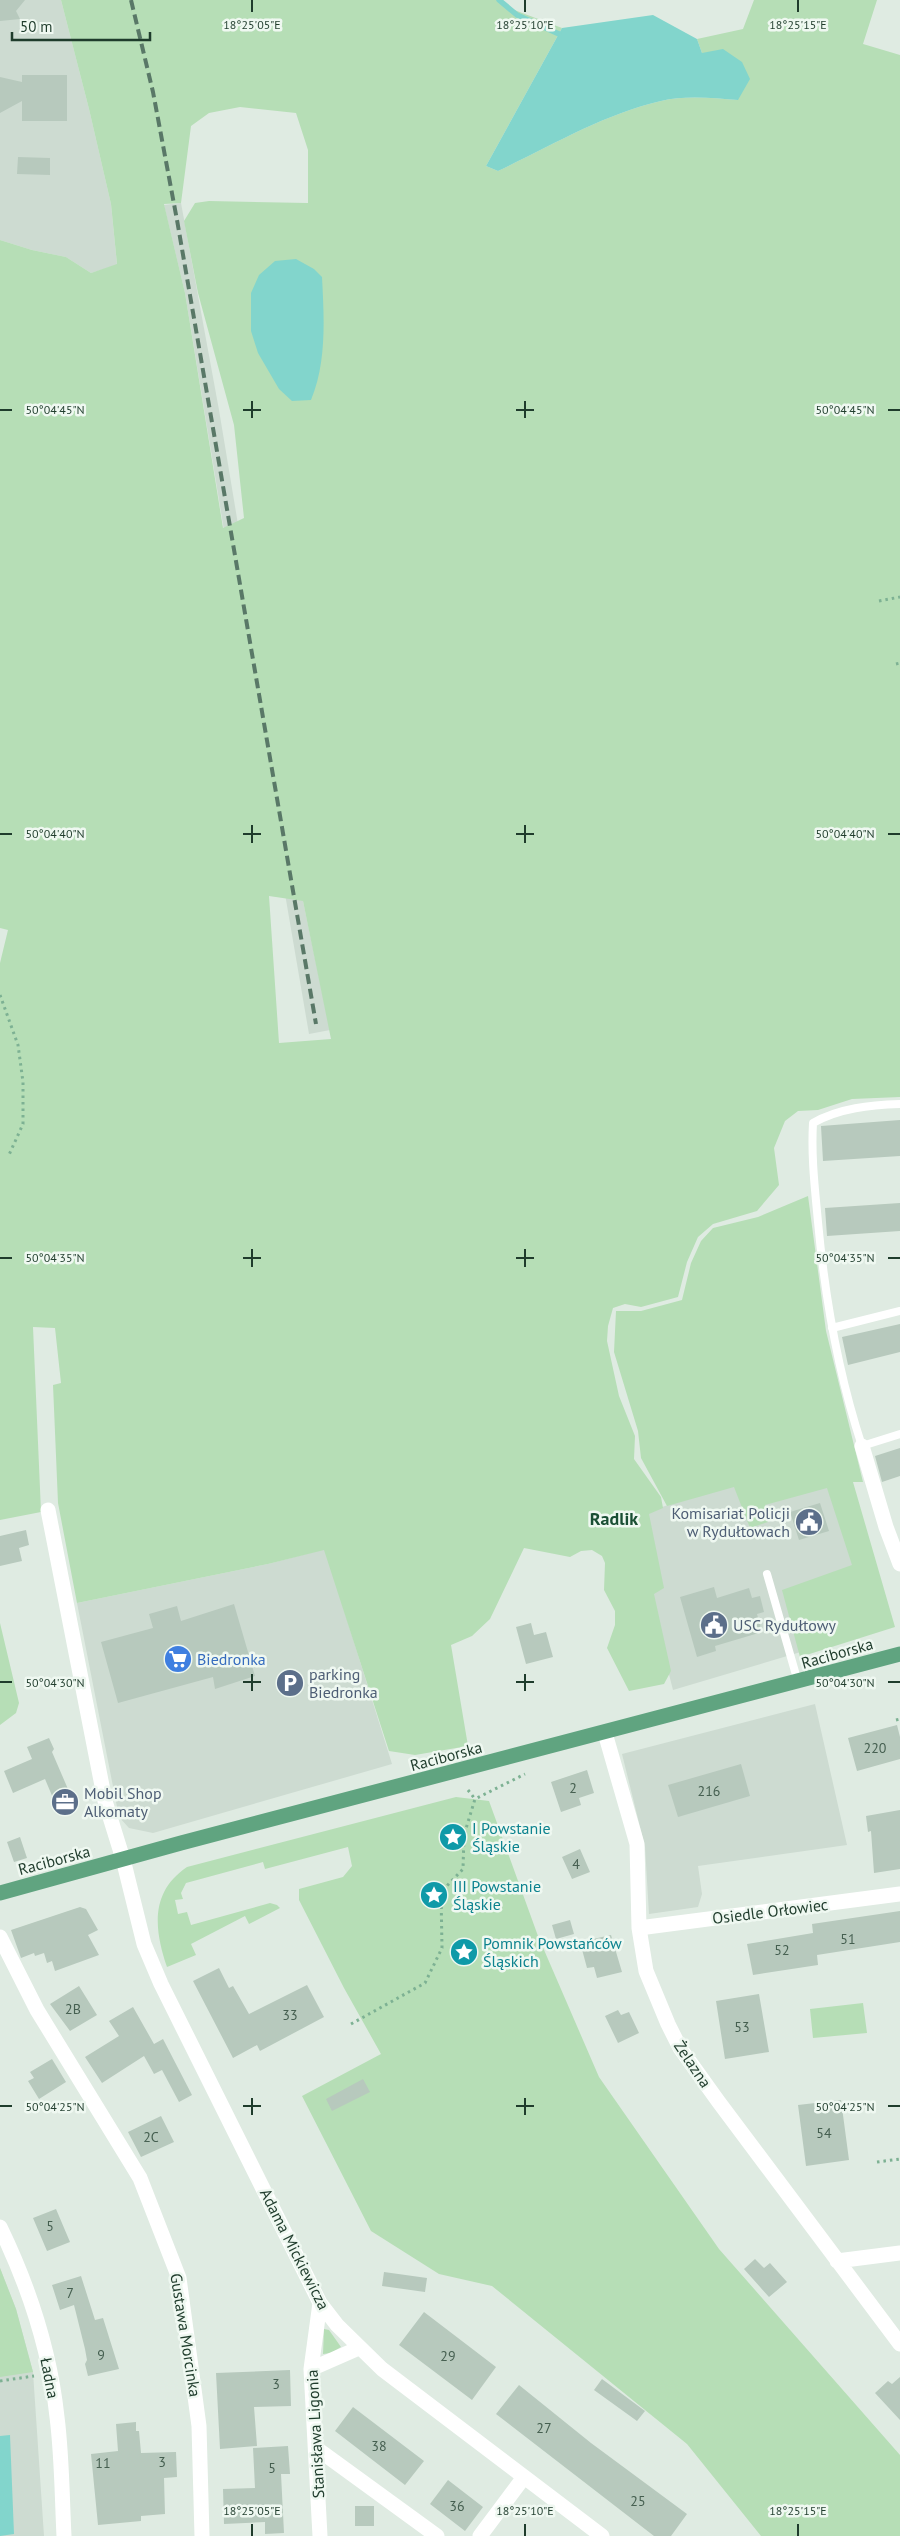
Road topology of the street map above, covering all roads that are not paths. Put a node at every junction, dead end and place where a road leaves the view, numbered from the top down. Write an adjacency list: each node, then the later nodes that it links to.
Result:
1 (900, 1104): 3 (lane)
2 (900, 1311): 3 (lane)
3 (832, 1328): 5 (lane)
4 (900, 1434): 5 (lane)
5 (862, 1446): 7 (street)
6 (48, 1510): 12 (street, Adama Mickiewicza)
7 (900, 1564)
8 (767, 1574): 10 (lane)
9 (900, 1654): 10 (main road, Raciborska)
10 (798, 1682): 11 (main road, Raciborska)
11 (605, 1733): 12 (main road, Raciborska); 15 (street, Żelazna)
12 (123, 1860): 13 (main road, Raciborska); 20 (street, Adama Mickiewicza)
13 (0, 1893)
14 (900, 1894): 15 (street, Osiedle Orłowiec)
15 (639, 1928): 19 (street, Żelazna)
16 (0, 1937): 27 (street, Gustawa Morcinka)
17 (0, 2227): 26 (street, Ładna)
18 (900, 2253): 19 (street)
19 (836, 2261): 21 (street, Żelazna)
20 (320, 2303): 22 (street, Adama Mickiewicza); 23 (street, Stanisława Ligonia)
21 (900, 2344)
22 (359, 2348): 23 (street); 25 (street, Adama Mickiewicza)
23 (311, 2369): 24 (street, Stanisława Ligonia)
24 (316, 2448): 28 (street, Stanisława Ligonia); 29 (street)
25 (524, 2477): 30 (street); 31 (street, Adama Mickiewicza)
26 (64, 2536)
27 (202, 2536)
28 (320, 2536)
29 (437, 2536)
30 (480, 2536)
31 (602, 2536)

